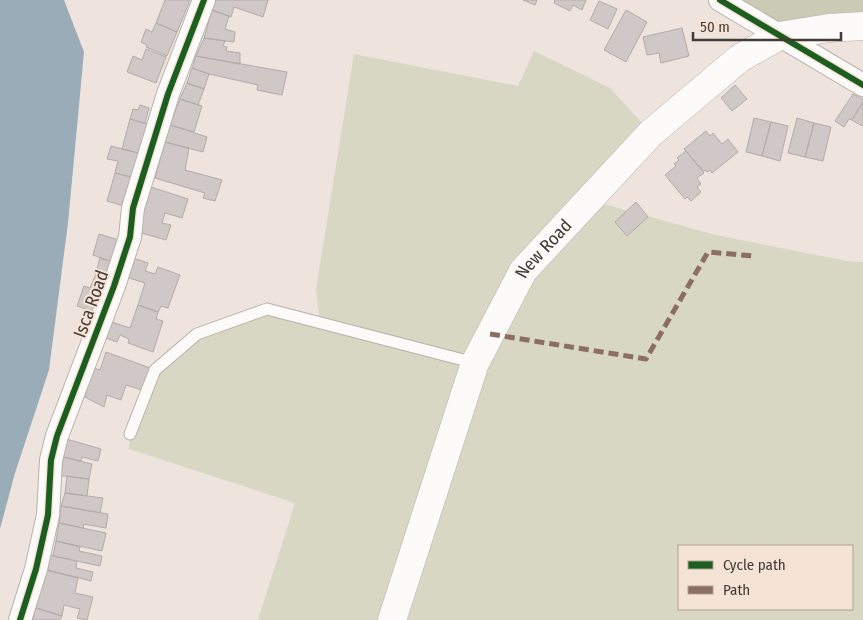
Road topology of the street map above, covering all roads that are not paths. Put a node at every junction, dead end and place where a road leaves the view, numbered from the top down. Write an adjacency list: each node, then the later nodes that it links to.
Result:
1 (204, 0): 8 (street, Isca Road)
2 (720, 0): 4 (street)
3 (863, 26): 4 (main road, New Road)
4 (779, 36): 5 (street); 6 (main road, New Road)
5 (863, 85)
6 (475, 363): 7 (lane); 9 (main road, New Road)
7 (130, 434)
8 (20, 620)
9 (392, 620)

